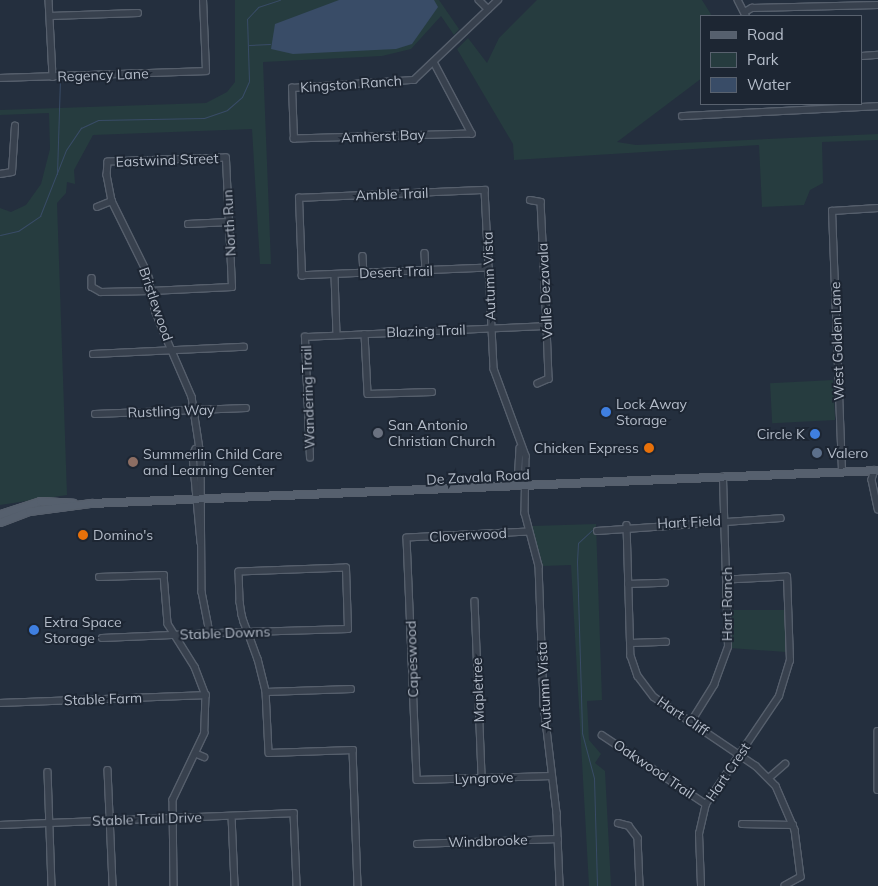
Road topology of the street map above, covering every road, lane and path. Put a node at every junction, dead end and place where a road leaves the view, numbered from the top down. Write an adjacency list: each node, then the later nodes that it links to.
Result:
1 (49, 0): 11 (street)
2 (203, 0): 15 (street, Regency Lane)
3 (479, 0): 8 (street)
4 (498, 0): 8 (street, Kingston Ranch)
5 (738, 0): 10 (street)
6 (862, 1): 7 (street); 10 (street)
7 (878, 5)
8 (488, 9): 14 (street, Kingston Ranch)
9 (138, 13): 11 (street)
10 (745, 14)
11 (50, 16): 15 (street)
12 (878, 55): 13 (street)
13 (863, 56)
14 (435, 64): 22 (street, Kingston Ranch); 22 (street, Amherst Bay)
15 (52, 77): 16 (street, Regency Lane)
16 (0, 78)
17 (751, 105): 19 (street)
18 (878, 106): 19 (street)
19 (751, 112): 20 (street)
20 (682, 116)
21 (15, 126): 25 (street)
22 (294, 140)
23 (226, 158): 24 (street, Eastwind Street); 31 (street, North Run)
24 (108, 162): 28 (street, Bristlewood)
25 (0, 174)
26 (485, 190): 35 (street, Autumn Vista); 39 (street, Amble Trail)
27 (530, 200): 42 (street, Valle Dezavala)
28 (112, 201): 29 (street); 41 (street, Bristlewood)
29 (96, 207)
30 (878, 208): 57 (street, West Golden Lane)
31 (229, 222): 32 (street); 41 (street, North Run)
32 (188, 224)
33 (425, 253): 36 (street)
34 (363, 256): 37 (street)
35 (489, 268): 36 (street, Desert Trail); 43 (street, Autumn Vista)
36 (426, 271): 37 (street, Desert Trail)
37 (364, 273): 38 (street, Desert Trail)
38 (335, 275): 39 (street, Desert Trail); 45 (street)
39 (302, 276)
40 (92, 278): 41 (street)
41 (151, 291): 48 (street, Bristlewood)
42 (547, 326): 43 (street, Blazing Trail); 50 (street, Valle Dezavala)
43 (491, 328): 44 (street, Blazing Trail); 55 (street, Autumn Vista)
44 (366, 334): 45 (street, Blazing Trail); 51 (street)
45 (338, 335): 46 (street, Blazing Trail)
46 (305, 336): 56 (street, Wandering Trail)
47 (244, 347): 48 (street)
48 (172, 350): 49 (street); 53 (street, Bristlewood)
49 (93, 354)
50 (538, 384)
51 (432, 392)
52 (246, 408): 53 (street, Rustling Way)
53 (194, 410): 54 (street, Rustling Way); 61 (street, Bristlewood)
54 (95, 414)
55 (520, 448): 60 (street, Autumn Vista); 60 (street, Autumn Vista)
56 (310, 458)
57 (842, 471): 58 (main road, De Zavala Road); 59 (main road, De Zavala Road)
58 (877, 471): 63 (street)
59 (723, 477): 60 (main road, De Zavala Road); 66 (street, Hart Ranch)
60 (523, 487): 61 (main road, De Zavala Road); 70 (street, Autumn Vista)
61 (199, 500): 62 (main road, De Zavala Road); 78 (street, Bristlewood)
62 (79, 504): 64 (main road, De Zavala Road); 67 (main road, De Zavala Road)
63 (878, 509)
64 (0, 514)
65 (781, 518): 66 (street, Hart Field)
66 (726, 520): 68 (street, Hart Field); 73 (street, Hart Ranch)
67 (0, 522)
68 (626, 525): 69 (street, Hart Field); 75 (street, Hart Cliff)
69 (597, 531)
70 (529, 532): 71 (street, Cloverwood); 98 (street, Autumn Vista)
71 (407, 538): 101 (street, Capeswood)
72 (99, 577): 79 (street)
73 (728, 580): 87 (street, Hart Ranch); 91 (street, Hart Crest)
74 (665, 582): 75 (street)
75 (628, 584): 82 (street, Hart Cliff)
76 (475, 601): 100 (street, Mapletree)
77 (248, 632): 77 (street, Stable Downs); 78 (street, Stable Downs); 84 (street)
78 (210, 634): 79 (street, Stable Downs)
79 (174, 635): 80 (street, Stable Downs); 85 (street)
80 (102, 638)
81 (666, 642): 82 (street)
82 (631, 643): 87 (street, Hart Cliff)
83 (351, 689): 84 (street)
84 (266, 692): 119 (street)
85 (206, 695): 86 (street, Stable Farm); 90 (street)
86 (0, 703)
87 (691, 722): 91 (street, Hart Cliff)
88 (877, 731): 102 (street)
89 (602, 735): 103 (street, Oakwood Trail)
90 (197, 754): 92 (street); 96 (street)
91 (739, 754): 99 (street, Hart Cliff); 103 (street, Hart Crest)
92 (204, 757)
93 (786, 764): 99 (street)
94 (180, 768): 96 (street)
95 (108, 770): 106 (street)
96 (187, 771): 105 (street)
97 (48, 772): 107 (street)
98 (552, 776): 100 (street, Lyngrove); 112 (street, Autumn Vista)
99 (770, 777): 110 (street, Hart Cliff)
100 (482, 778): 101 (street, Lyngrove)
101 (417, 780)
102 (878, 790)
103 (706, 804): 122 (street, Hart Crest)
104 (232, 816): 105 (street, Stable Trail Drive); 117 (street); 118 (street, Stable Trail Drive)
105 (171, 818): 106 (street, Stable Trail Drive); 116 (street)
106 (110, 821): 107 (street, Stable Trail Drive); 115 (street)
107 (50, 823): 111 (street, Stable Trail Drive); 114 (street)
108 (618, 823): 121 (street)
109 (742, 824): 110 (street)
110 (793, 824): 123 (street, Hart Cliff)
111 (0, 825)
112 (558, 838): 113 (street, Windbrooke); 120 (street, Autumn Vista)
113 (417, 844)
114 (52, 886)
115 (113, 886)
116 (174, 886)
117 (235, 886)
118 (297, 886)
119 (358, 886)
120 (560, 886)
121 (640, 886)
122 (701, 886)
123 (784, 886)

